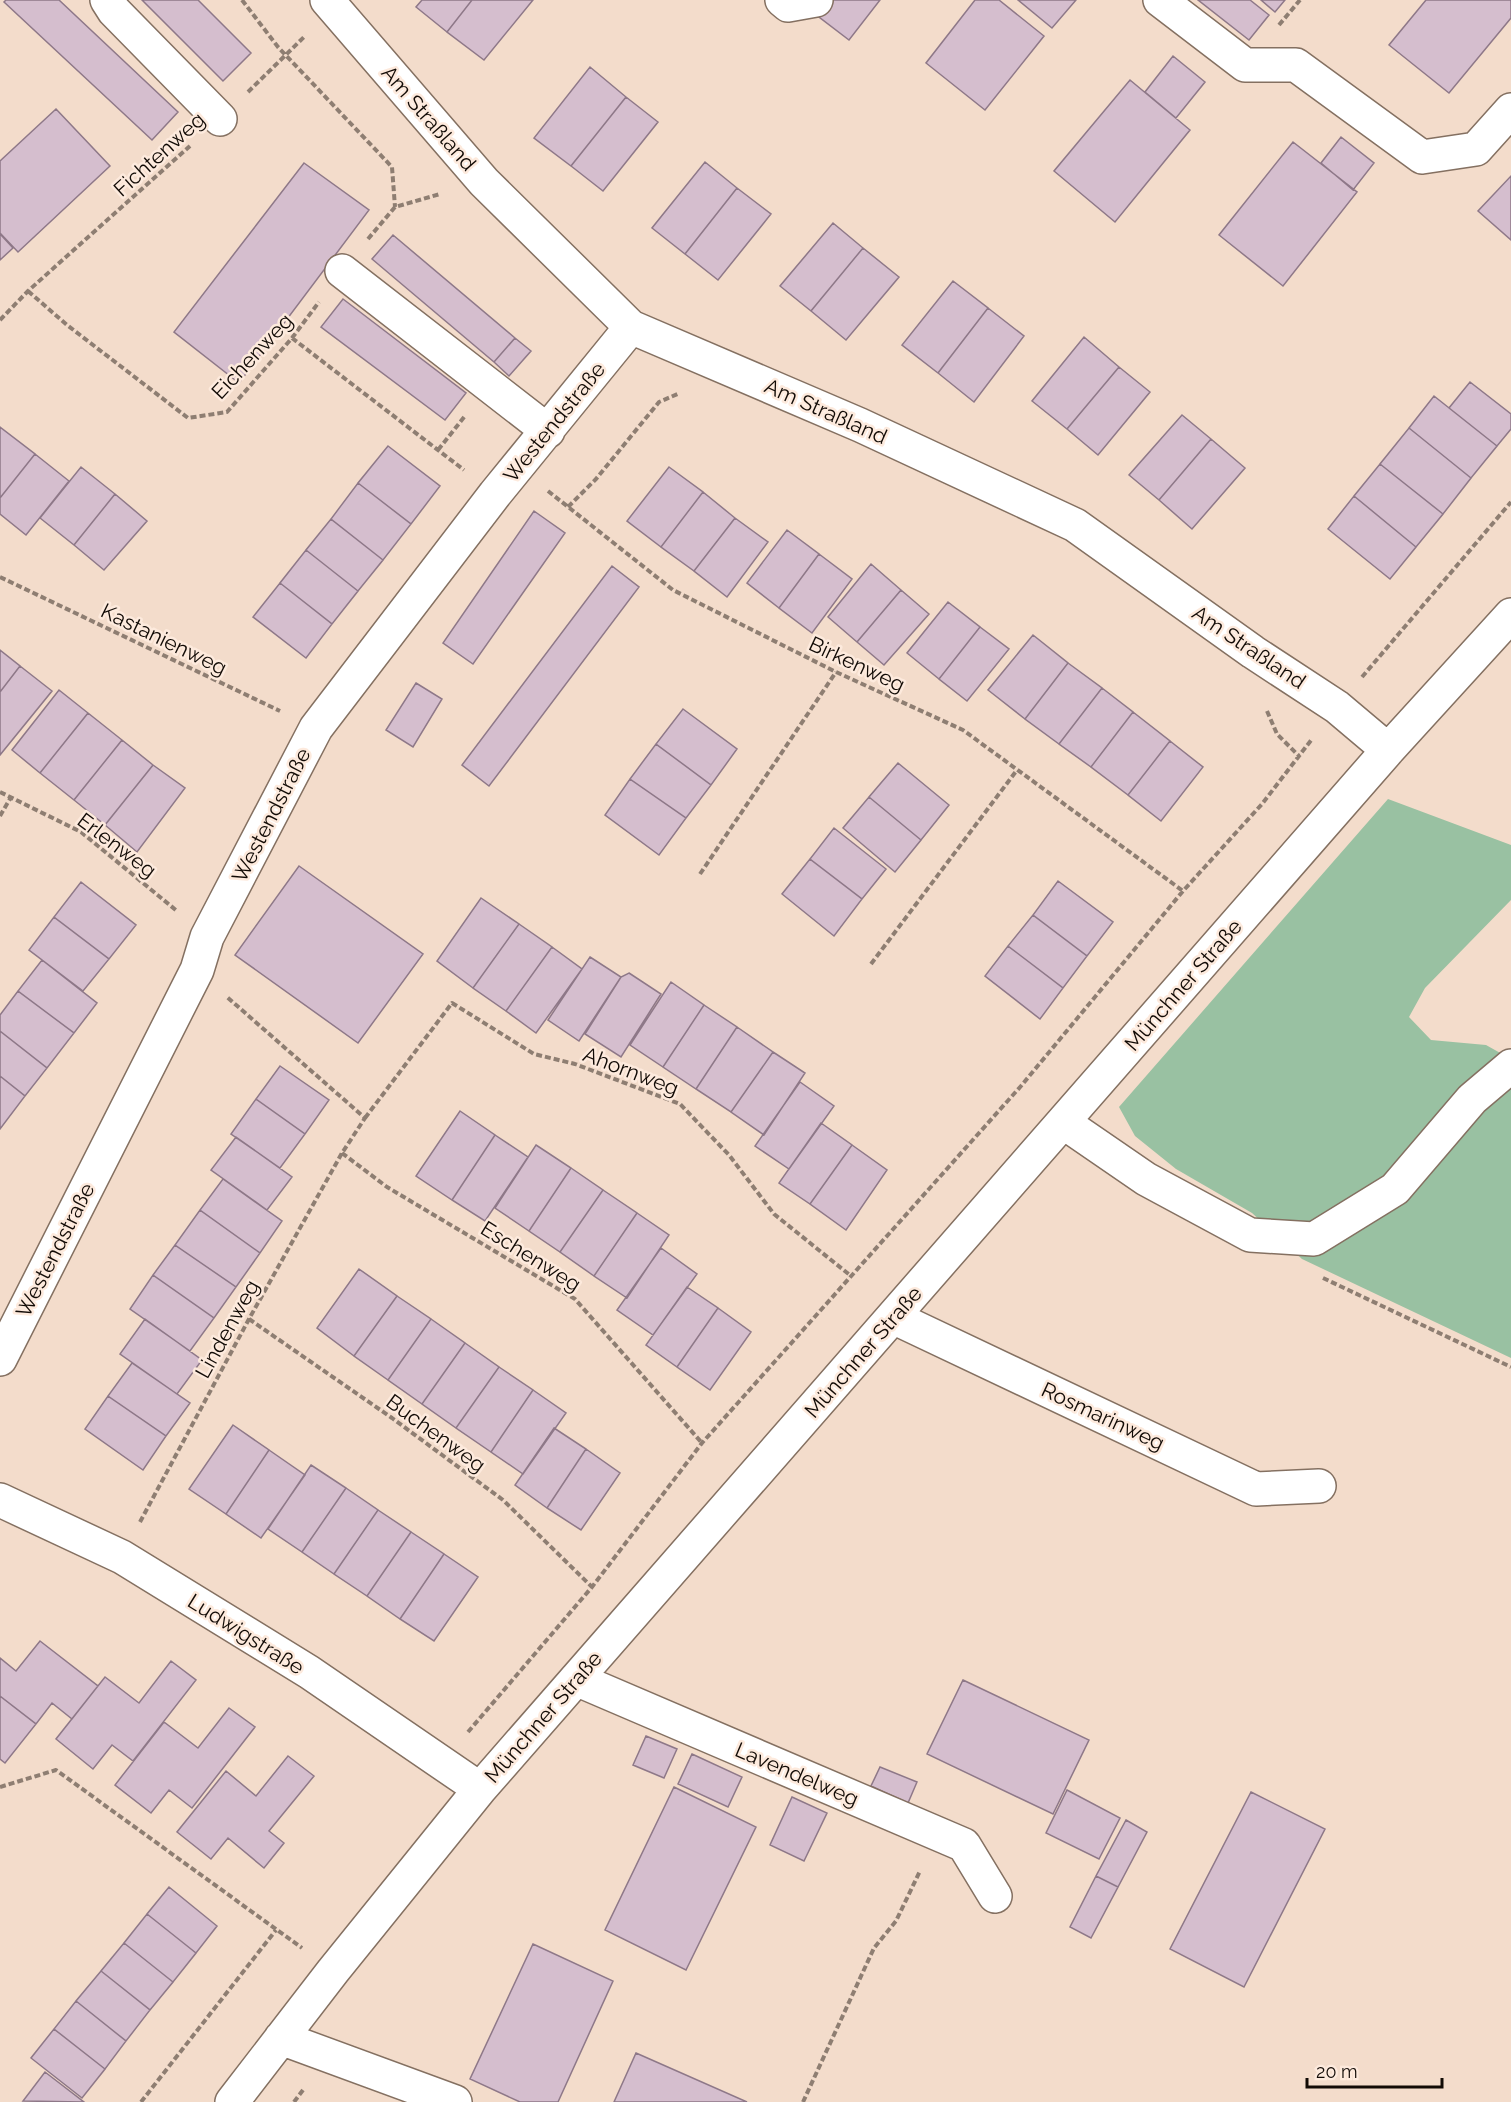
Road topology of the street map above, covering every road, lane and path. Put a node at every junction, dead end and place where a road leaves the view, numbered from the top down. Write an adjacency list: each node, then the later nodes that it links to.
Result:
1 (107, 0): 9 (street)
2 (242, 0): 7 (path)
3 (782, 0): 4 (street)
4 (816, 0)
5 (1160, 0): 8 (street)
6 (330, 4): 7 (path, Fichtenweg); 10 (street, Am Straßland)
7 (285, 55): 9 (path, Fichtenweg); 11 (path)
8 (1511, 110)
9 (220, 119): 13 (path, Fichtenweg)
10 (484, 182): 11 (path); 15 (street, Am Straßland)
11 (395, 207): 12 (path, Eichenweg)
12 (342, 271): 16 (path, Eichenweg); 18 (street)
13 (28, 291): 14 (path, Fichtenweg); 16 (path, Eichenweg)
14 (0, 320)
15 (631, 327): 18 (street, Westendstraße); 27 (street, Am Straßland)
16 (292, 338): 20 (path)
17 (691, 389): 21 (path)
18 (548, 431): 19 (street, Westendstraße)
19 (518, 466): 20 (street, Westendstraße); 21 (path, Birkenweg)
20 (495, 494): 26 (street, Westendstraße)
21 (568, 507): 24 (path, Birkenweg)
22 (0, 577): 26 (path, Kastanienweg)
23 (1511, 615): 27 (street, Münchner Straße)
24 (836, 672): 29 (path, Birkenweg); 33 (path)
25 (1265, 707): 28 (path)
26 (316, 728): 34 (street, Westendstraße)
27 (1388, 750): 40 (street, Münchner Straße)
28 (1299, 756)
29 (1017, 770): 35 (path); 43 (path, Birkenweg)
30 (0, 792): 31 (path, Erlenweg)
31 (11, 796): 32 (path); 34 (path, Erlenweg)
32 (0, 816)
33 (700, 874)
34 (207, 937): 36 (street, Westendstraße)
35 (872, 964)
36 (197, 970): 39 (path); 46 (street, Westendstraße)
37 (452, 1004): 39 (path, Lindenweg); 43 (path, Ahornweg)
38 (1511, 1066): 40 (street)
39 (365, 1118): 41 (path, Lindenweg)
40 (1063, 1122): 44 (street, Münchner Straße)
41 (342, 1153): 45 (path, Lindenweg); 48 (path, Eschenweg)
42 (1315, 1274): 47 (path)
43 (851, 1276): 48 (path)
44 (893, 1317): 49 (street, Rosmarinweg); 53 (street, Münchner Straße)
45 (249, 1319): 51 (path, Lindenweg); 52 (path, Buchenweg)
46 (0, 1359)
47 (1511, 1367)
48 (702, 1443): 52 (path)
49 (1318, 1486)
50 (0, 1500): 51 (street, Ludwigstraße)
51 (122, 1557): 54 (street, Ludwigstraße)
52 (592, 1587): 54 (path)
53 (576, 1679): 56 (street, Münchner Straße); 57 (street, Lavendelweg)
54 (441, 1763): 56 (street, Ludwigstraße)
55 (0, 1787): 59 (path)
56 (480, 1789): 60 (street, Münchner Straße)
57 (937, 1833): 58 (street, Lavendelweg); 65 (path)
58 (995, 1896)
59 (276, 1930): 60 (path); 62 (path)
60 (333, 1971): 61 (street, Münchner Straße)
61 (281, 2038): 63 (street, Münchner Straße); 64 (street)
62 (141, 2102)
63 (232, 2102)
64 (455, 2102)
65 (803, 2102)

